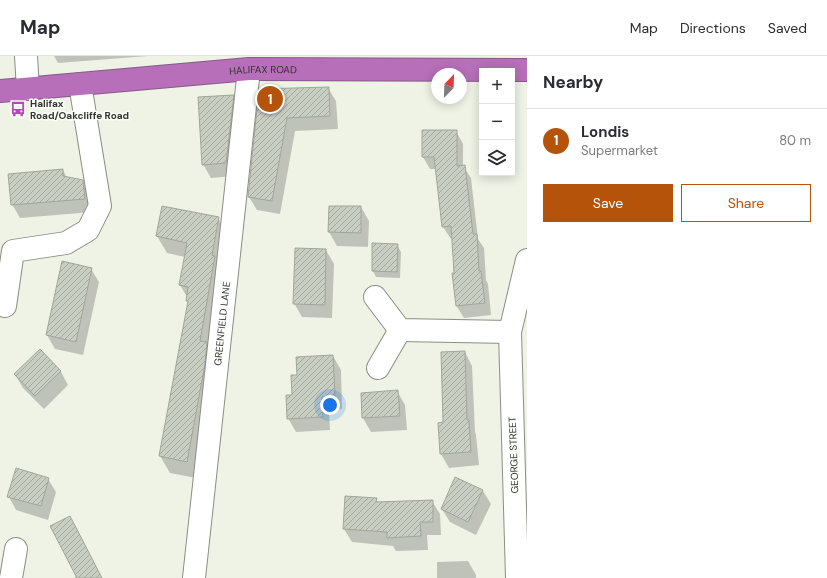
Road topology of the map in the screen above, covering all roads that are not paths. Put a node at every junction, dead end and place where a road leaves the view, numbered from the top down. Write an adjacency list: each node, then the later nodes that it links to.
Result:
1 (26, 56): 5 (street)
2 (249, 69): 3 (highway, HALIFAX ROAD); 4 (highway, HALIFAX ROAD); 15 (street, GREENFIELD LANE)
3 (527, 70)
4 (80, 84): 5 (highway, HALIFAX ROAD); 9 (street)
5 (28, 89): 6 (highway, HALIFAX ROAD)
6 (0, 91)
7 (527, 260): 11 (street, GEORGE STREET)
8 (375, 298): 10 (street)
9 (5, 306)
10 (400, 330): 11 (street); 12 (street)
11 (510, 332): 16 (street, GEORGE STREET)
12 (378, 368)
13 (16, 549): 14 (street)
14 (11, 578)
15 (194, 578)
16 (517, 578)

